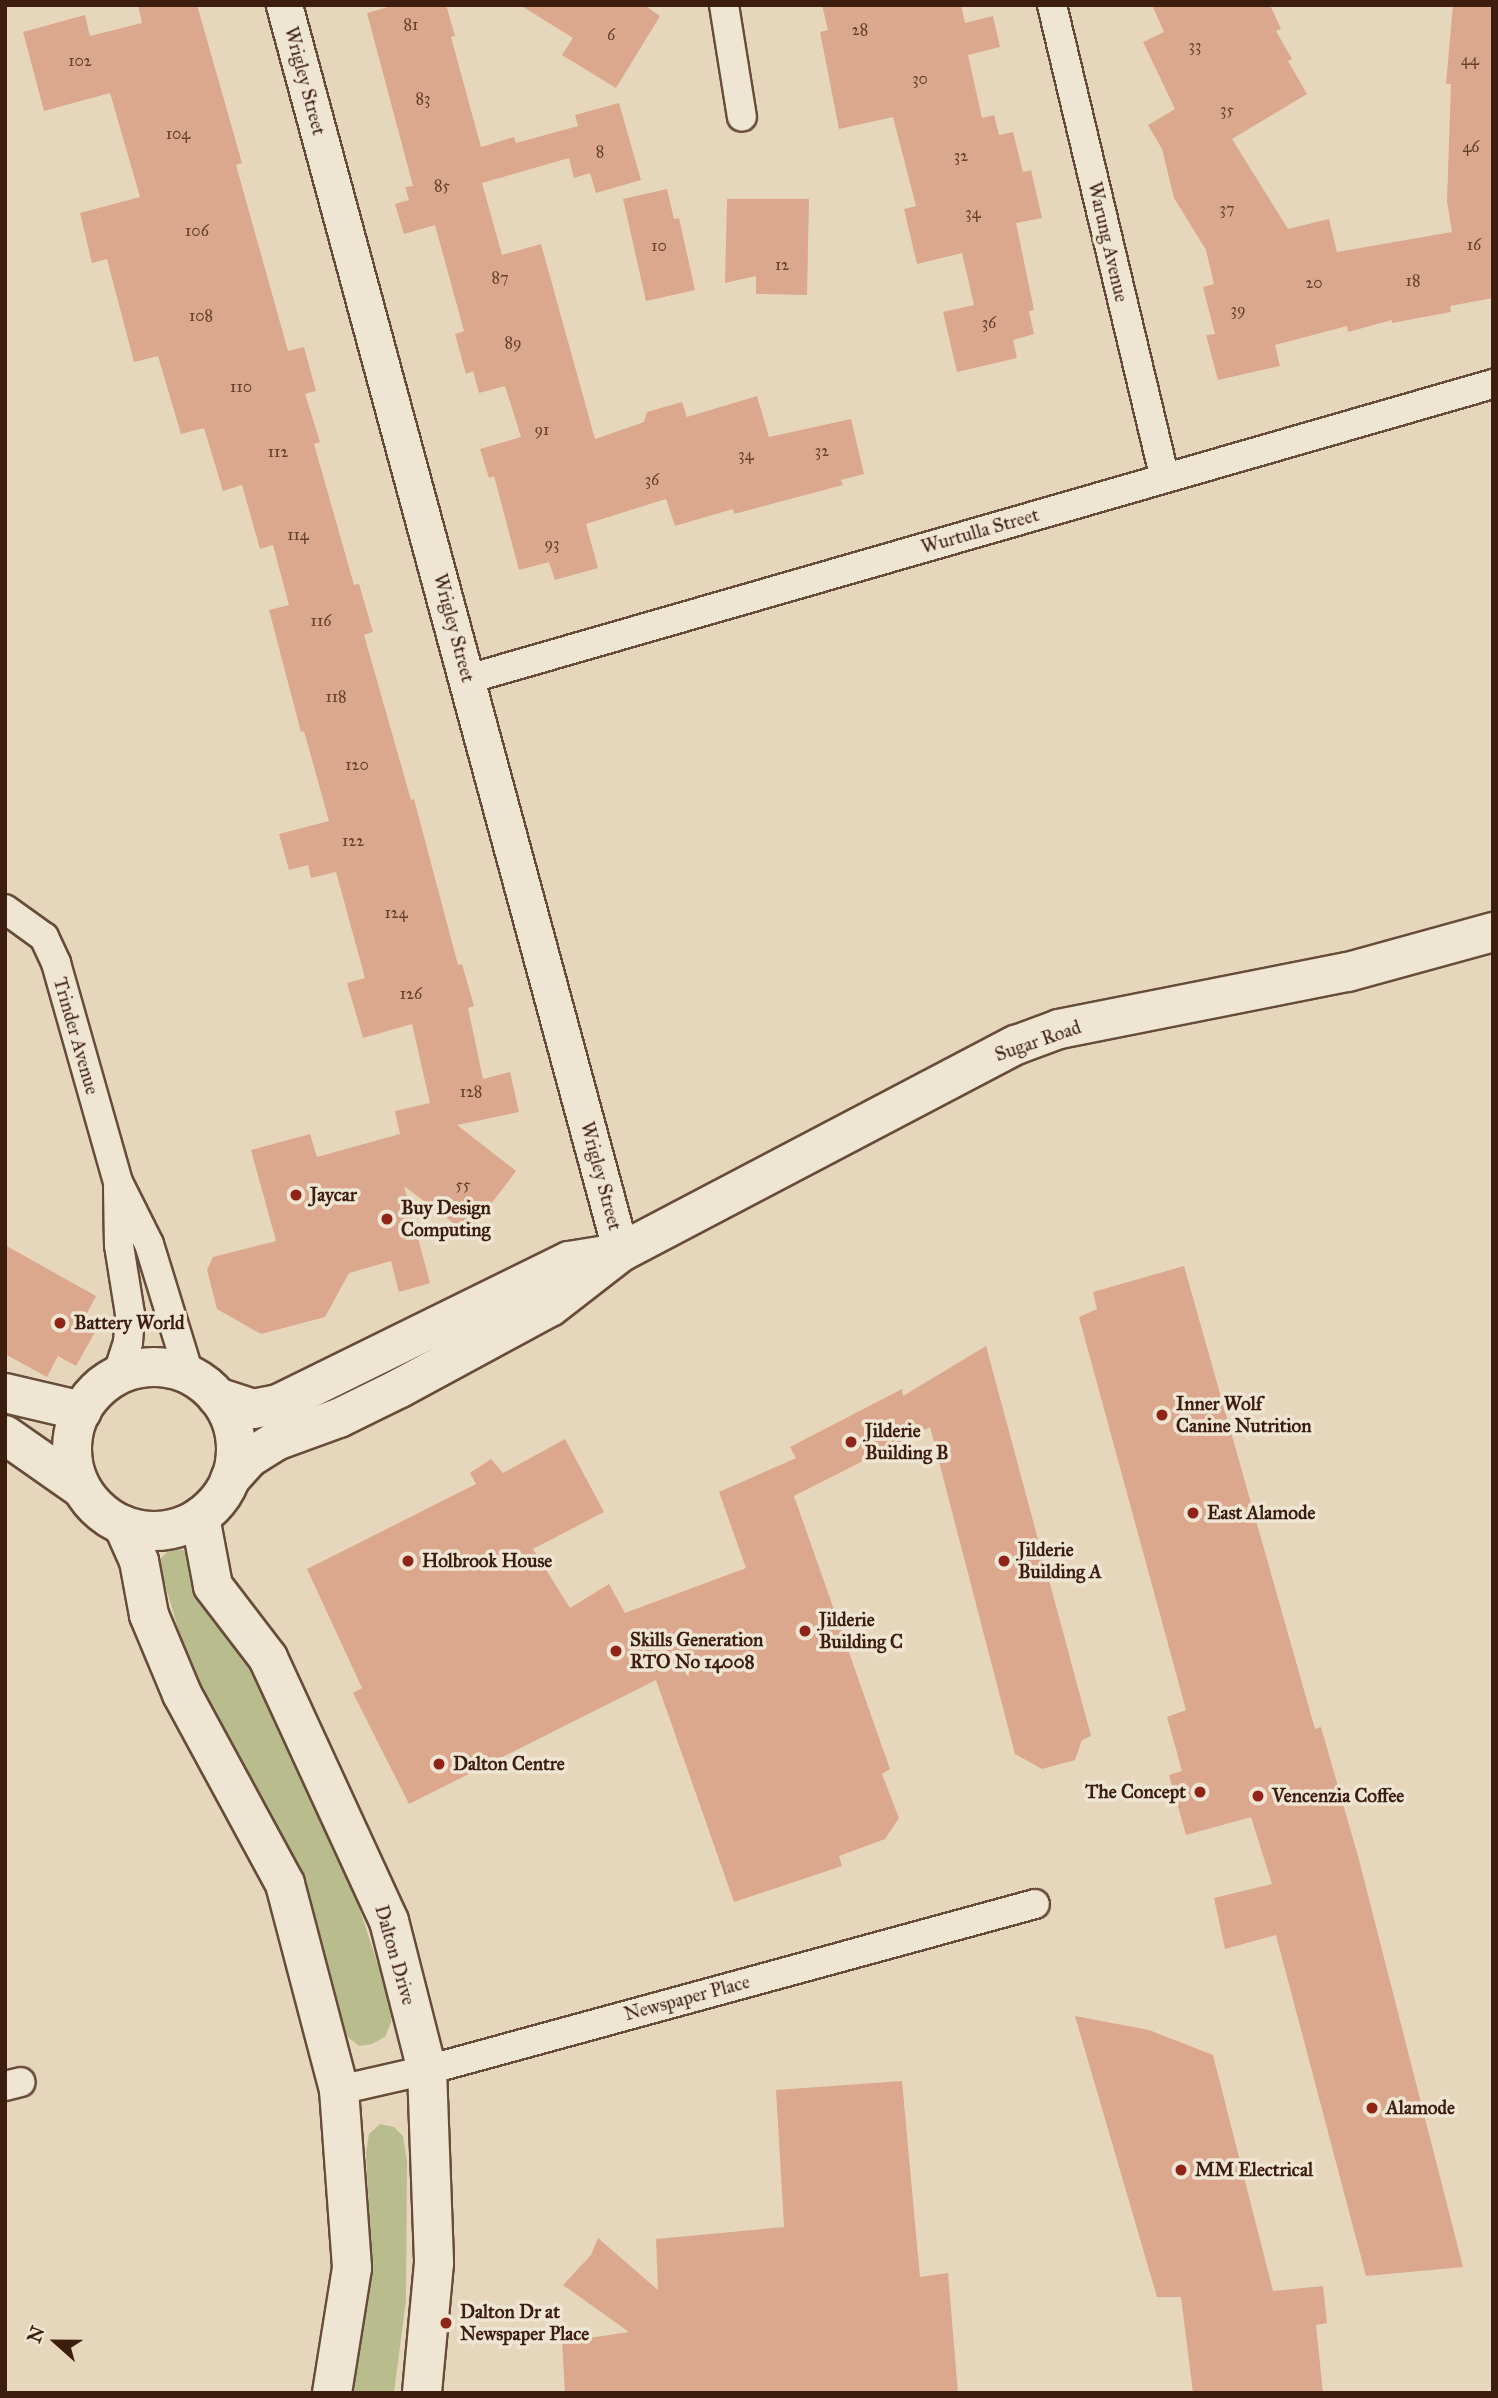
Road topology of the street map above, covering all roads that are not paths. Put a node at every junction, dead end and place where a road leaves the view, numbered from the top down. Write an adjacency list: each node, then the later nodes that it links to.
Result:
1 (284, 5): 7 (street, Wrigley Street)
2 (724, 5): 4 (street)
3 (1052, 5): 6 (street, Warung Avenue)
4 (742, 117)
5 (1493, 384): 6 (street, Wurtulla Street)
6 (1165, 478): 7 (street, Wurtulla Street)
7 (468, 679): 11 (street, Wrigley Street)
8 (5, 909): 10 (street, Trinder Avenue)
9 (1493, 932): 11 (main road, Sugar Road)
10 (118, 1182): 12 (street, Trinder Avenue); 13 (street, Trinder Avenue)
11 (621, 1252): 13 (main road); 17 (main road)
12 (117, 1376): 13 (main road); 15 (main road)
13 (203, 1386): 17 (main road)
14 (5, 1392): 15 (main road)
15 (82, 1411): 18 (main road)
16 (5, 1435): 18 (main road)
17 (230, 1479): 19 (main road)
18 (82, 1489): 20 (main road)
19 (200, 1517): 20 (main road); 22 (main road, Dalton Drive)
20 (123, 1525): 23 (main road)
21 (1035, 1904): 22 (street, Newspaper Place)
22 (427, 2070): 23 (street, Newspaper Place); 25 (main road, Dalton Drive)
23 (339, 2090): 24 (main road)
24 (332, 2393)
25 (422, 2393)

